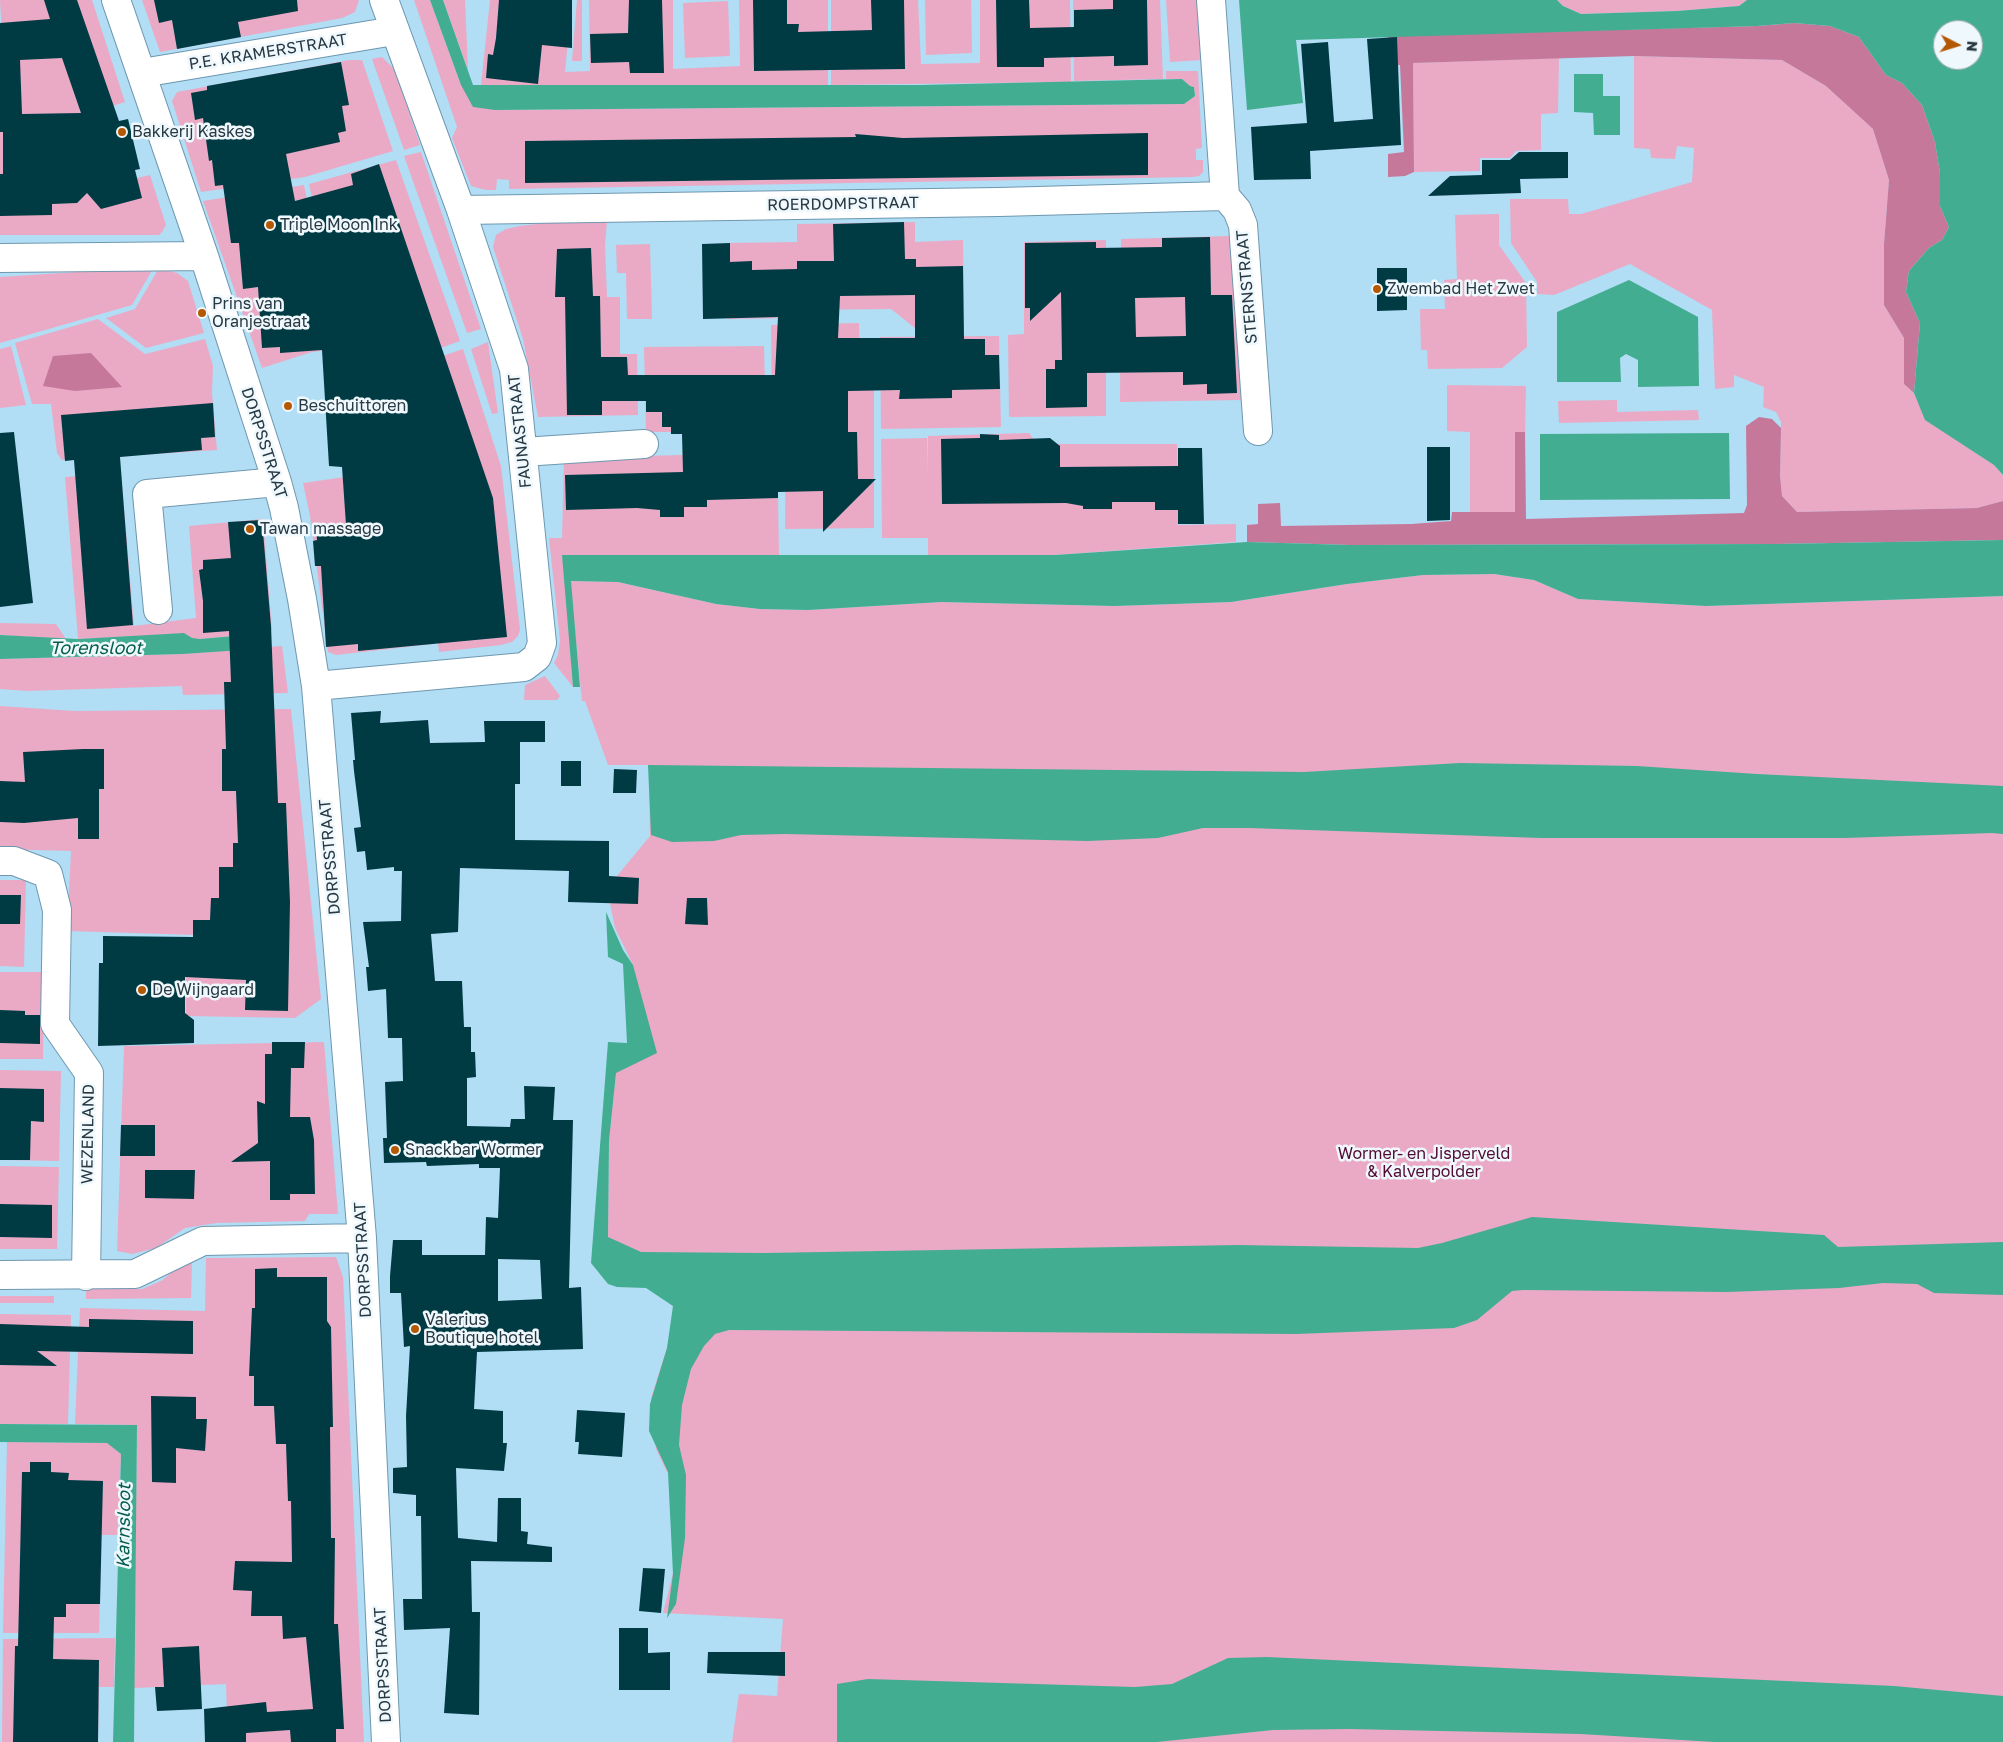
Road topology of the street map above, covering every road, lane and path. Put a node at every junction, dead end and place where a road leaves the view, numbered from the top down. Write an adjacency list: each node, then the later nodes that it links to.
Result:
1 (116, 0): 5 (street, DORPSSTRAAT)
2 (384, 0): 4 (street, FAUNASTRAAT)
3 (1211, 0): 6 (street)
4 (394, 31): 5 (street, P.E. KRAMERSTRAAT); 7 (street, FAUNASTRAAT)
5 (142, 73): 8 (street, DORPSSTRAAT)
6 (1225, 196): 7 (street, ROERDOMPSTRAAT); 10 (street, STERNSTRAAT)
7 (461, 210): 12 (street, FAUNASTRAAT)
8 (204, 256): 9 (street); 13 (street, DORPSSTRAAT)
9 (0, 258)
10 (1258, 430)
11 (644, 444): 12 (street)
12 (523, 452): 15 (street, FAUNASTRAAT)
13 (277, 482): 14 (street); 15 (street, DORPSSTRAAT)
14 (158, 610)
15 (316, 686): 17 (street, DORPSSTRAAT)
16 (0, 861): 19 (street, WEZENLAND)
17 (362, 1238): 19 (street); 20 (street, DORPSSTRAAT)
18 (0, 1275): 19 (street)
19 (86, 1276)
20 (386, 1742)

